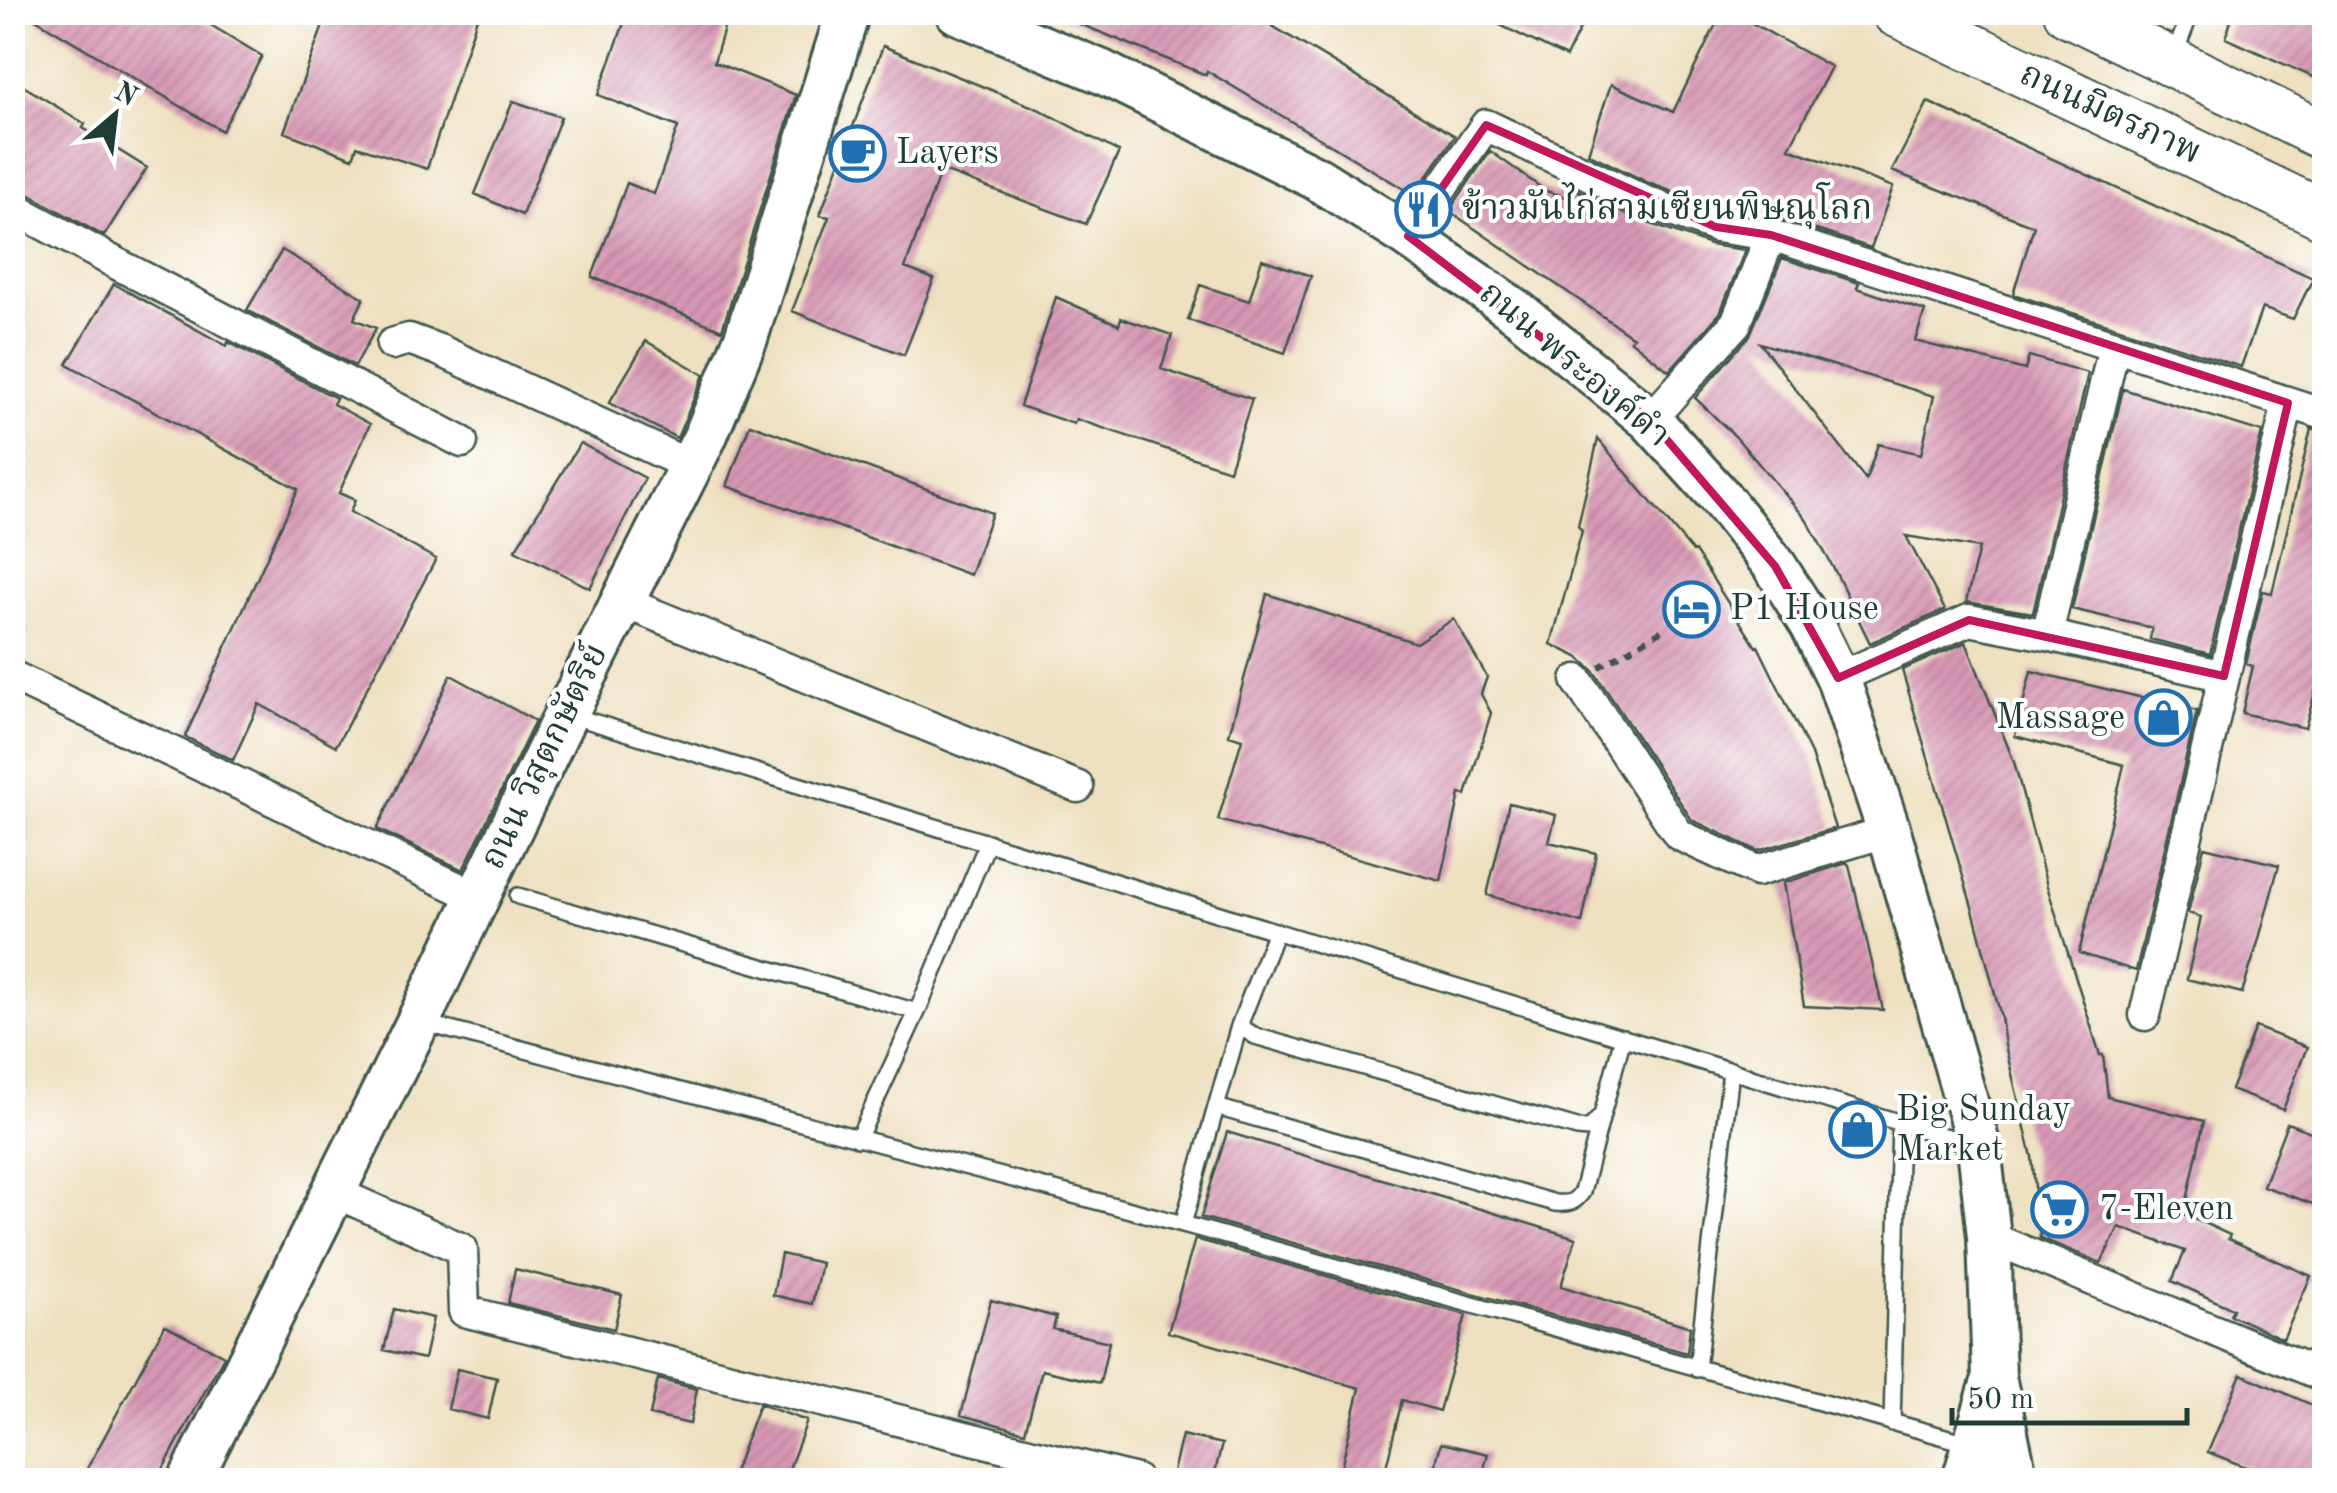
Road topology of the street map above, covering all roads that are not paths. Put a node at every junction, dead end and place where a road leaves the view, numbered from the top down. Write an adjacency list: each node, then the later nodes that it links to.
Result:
1 (848, 12): 18 (street, ถนน วิสุตกษัตริย์)
2 (957, 12): 11 (street, ถนน พระองค์ดำ)
3 (1896, 12): 9 (main road, ถนนมิตรภาพ)
4 (2068, 12): 6 (main road, ถนนมิตรภาพ)
5 (2190, 12): 6 (lane)
6 (2171, 62): 7 (main road, ถนนมิตรภาพ)
7 (2324, 136)
8 (12, 206): 17 (street)
9 (2324, 215)
10 (1771, 235): 11 (street); 13 (street); 16 (street)
11 (1408, 236): 16 (street, ถนน พระองค์ดำ)
12 (392, 344): 18 (street)
13 (2114, 346): 14 (street); 20 (street)
14 (2288, 403): 15 (street); 22 (street)
15 (2324, 414)
16 (1650, 420): 23 (street, ถนน พระองค์ดำ)
17 (462, 442)
18 (691, 466): 19 (street, ถนน วิสุตกษัตริย์)
19 (622, 602): 25 (street, ถนน วิสุตกษัตริย์); 26 (street)
20 (2047, 635): 22 (street); 23 (street)
21 (12, 676): 30 (street)
22 (2224, 676): 33 (street)
23 (1838, 678): 27 (street, ถนน พระองค์ดำ)
24 (1576, 680): 27 (street)
25 (566, 714): 28 (lane); 30 (street, ถนน วิสุตกษัตริย์)
26 (1078, 787)
27 (1889, 831): 42 (street, ถนน พระองค์ดำ)
28 (988, 842): 31 (lane); 32 (lane)
29 (518, 896): 32 (lane)
30 (476, 897): 34 (street, ถนน วิสุตกษัตริย์)
31 (1276, 931): 35 (lane); 36 (lane)
32 (917, 1012): 41 (lane)
33 (2145, 1015)
34 (418, 1022): 41 (lane); 43 (street, ถนน วิสุตกษัตริย์)
35 (1239, 1026): 38 (lane); 39 (lane)
36 (1622, 1037): 37 (lane); 39 (lane)
37 (1730, 1070): 40 (lane); 46 (lane)
38 (1216, 1107): 39 (lane); 44 (lane)
39 (1602, 1115)
40 (1900, 1122): 42 (lane); 49 (lane)
41 (858, 1139): 44 (lane)
42 (1979, 1147): 45 (street, ถนน พระองค์ดำ)
43 (332, 1190): 51 (street, ถนน วิสุตกษัตริย์); 52 (street)
44 (1183, 1224): 46 (lane)
45 (1989, 1237): 47 (street); 48 (street, ถนน พระองค์ดำ)
46 (1697, 1369): 49 (lane)
47 (2324, 1376)
48 (1994, 1378): 50 (street); 53 (street)
49 (1892, 1423): 50 (lane)
50 (1969, 1463)
51 (190, 1480)
52 (1136, 1480)
53 (2016, 1480)

